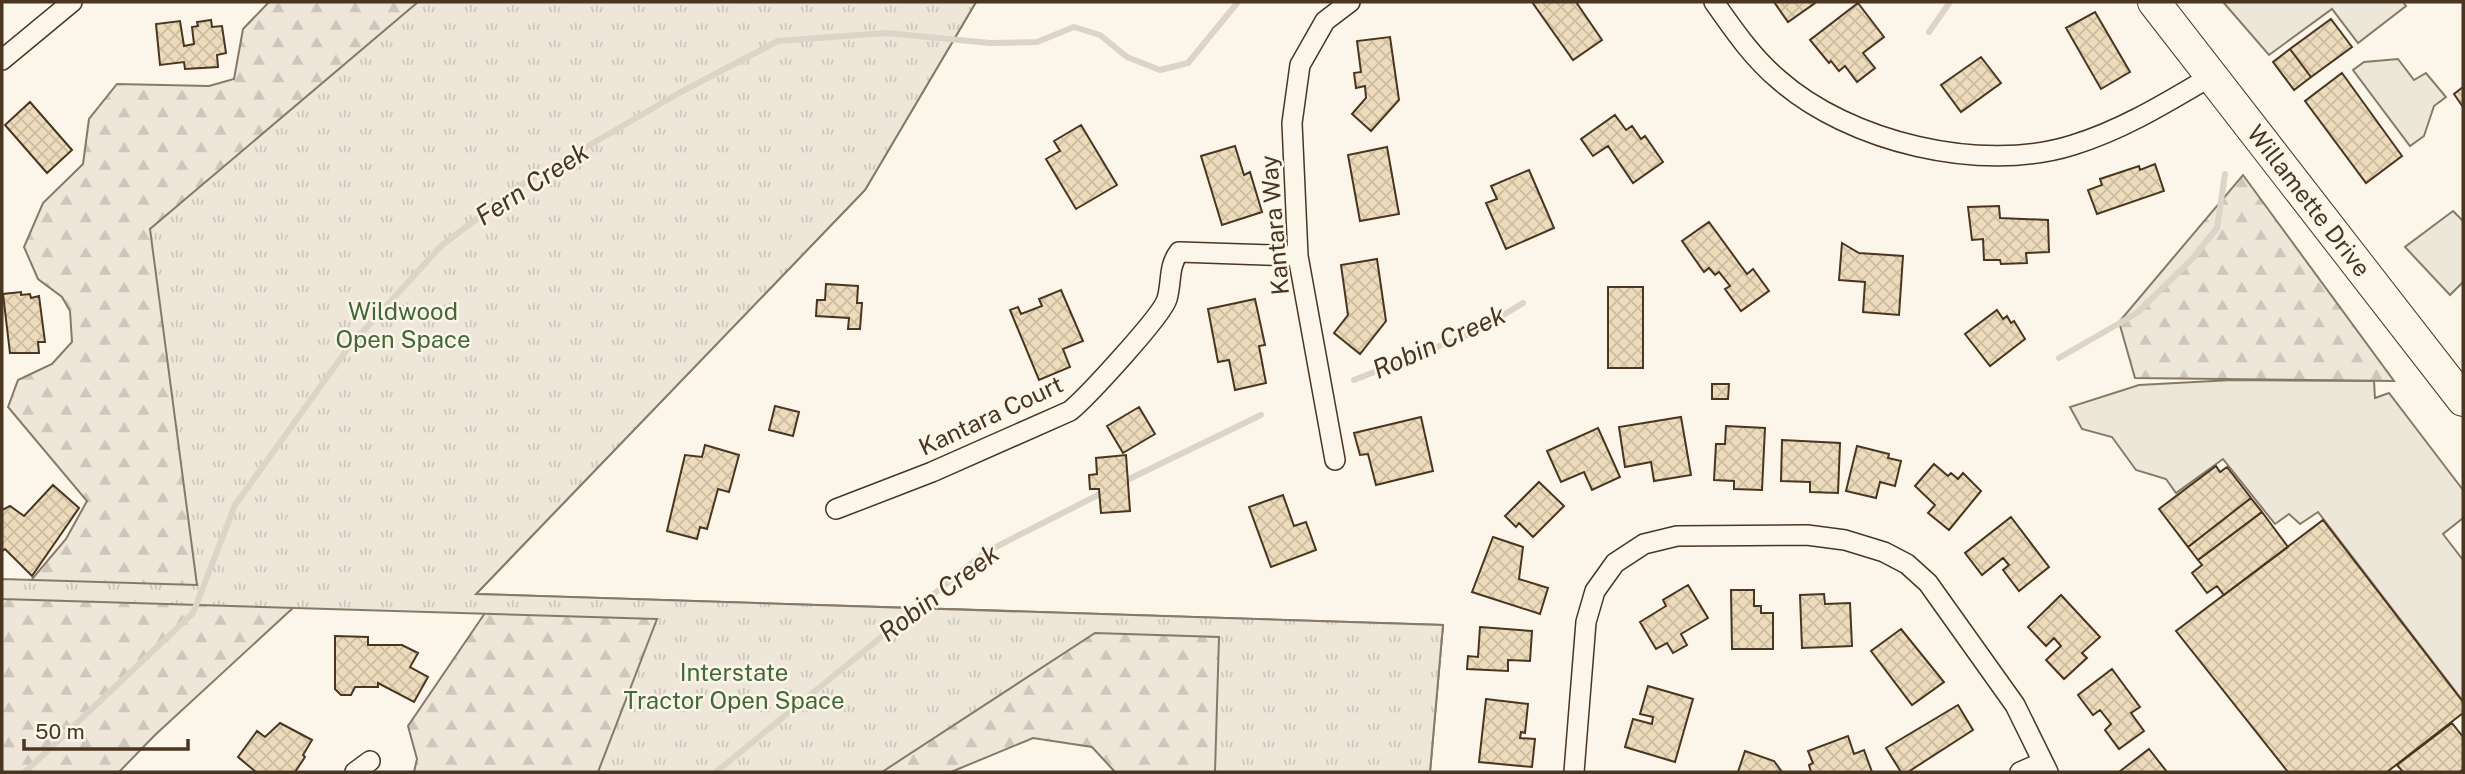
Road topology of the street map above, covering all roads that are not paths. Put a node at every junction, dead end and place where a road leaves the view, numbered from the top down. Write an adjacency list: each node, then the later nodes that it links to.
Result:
1 (72, 2): 5 (street)
2 (1350, 2): 7 (street, Kantara Way)
3 (1714, 2): 6 (street)
4 (2154, 2): 6 (main road, Willamette Drive)
5 (2, 60)
6 (2210, 77): 8 (main road, Willamette Drive)
7 (1298, 256): 9 (street, Kantara Way); 10 (street, Kantara Court)
8 (2463, 400)
9 (1335, 460)
10 (836, 509)
11 (2046, 767): 12 (street); 13 (street)
12 (1574, 772)
13 (2021, 772)

